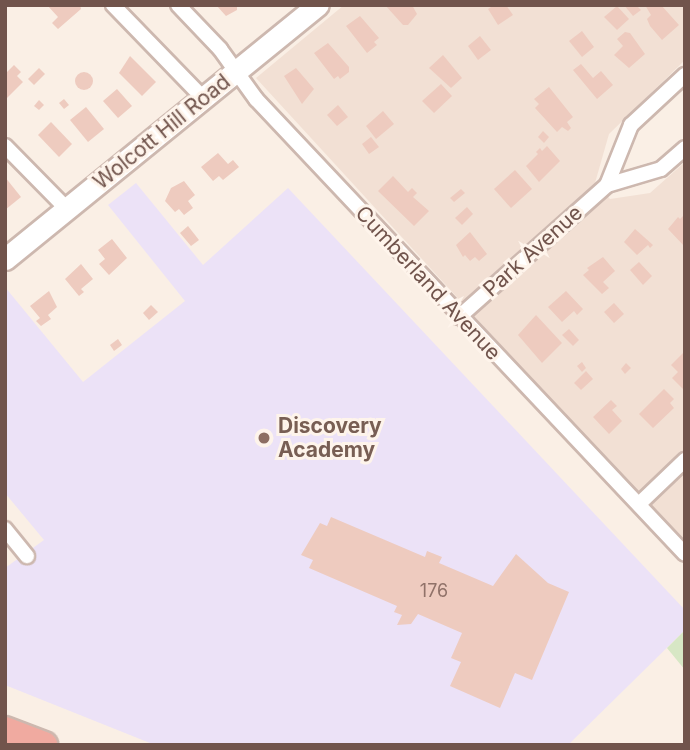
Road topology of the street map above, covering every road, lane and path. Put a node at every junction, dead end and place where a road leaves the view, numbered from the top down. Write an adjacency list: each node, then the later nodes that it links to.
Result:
1 (113, 5): 6 (street)
2 (178, 5): 4 (street, Cumberland Avenue)
3 (318, 5): 4 (street, Wolcott Hill Road)
4 (236, 72): 6 (street, Wolcott Hill Road); 12 (street, Cumberland Avenue)
5 (685, 75): 9 (street, Park Avenue)
6 (203, 98): 10 (street, Wolcott Hill Road)
7 (5, 146): 10 (street)
8 (685, 148): 9 (street, Park Avenue)
9 (607, 185): 12 (street, Park Avenue)
10 (67, 209): 11 (street, Wolcott Hill Road)
11 (5, 259)
12 (459, 317): 14 (street, Cumberland Avenue)
13 (685, 460): 14 (street)
14 (639, 504): 16 (street, Cumberland Avenue)
15 (5, 529): 17 (street)
16 (685, 554)
17 (27, 556)
18 (5, 730): 19 (highway)
19 (44, 745)

